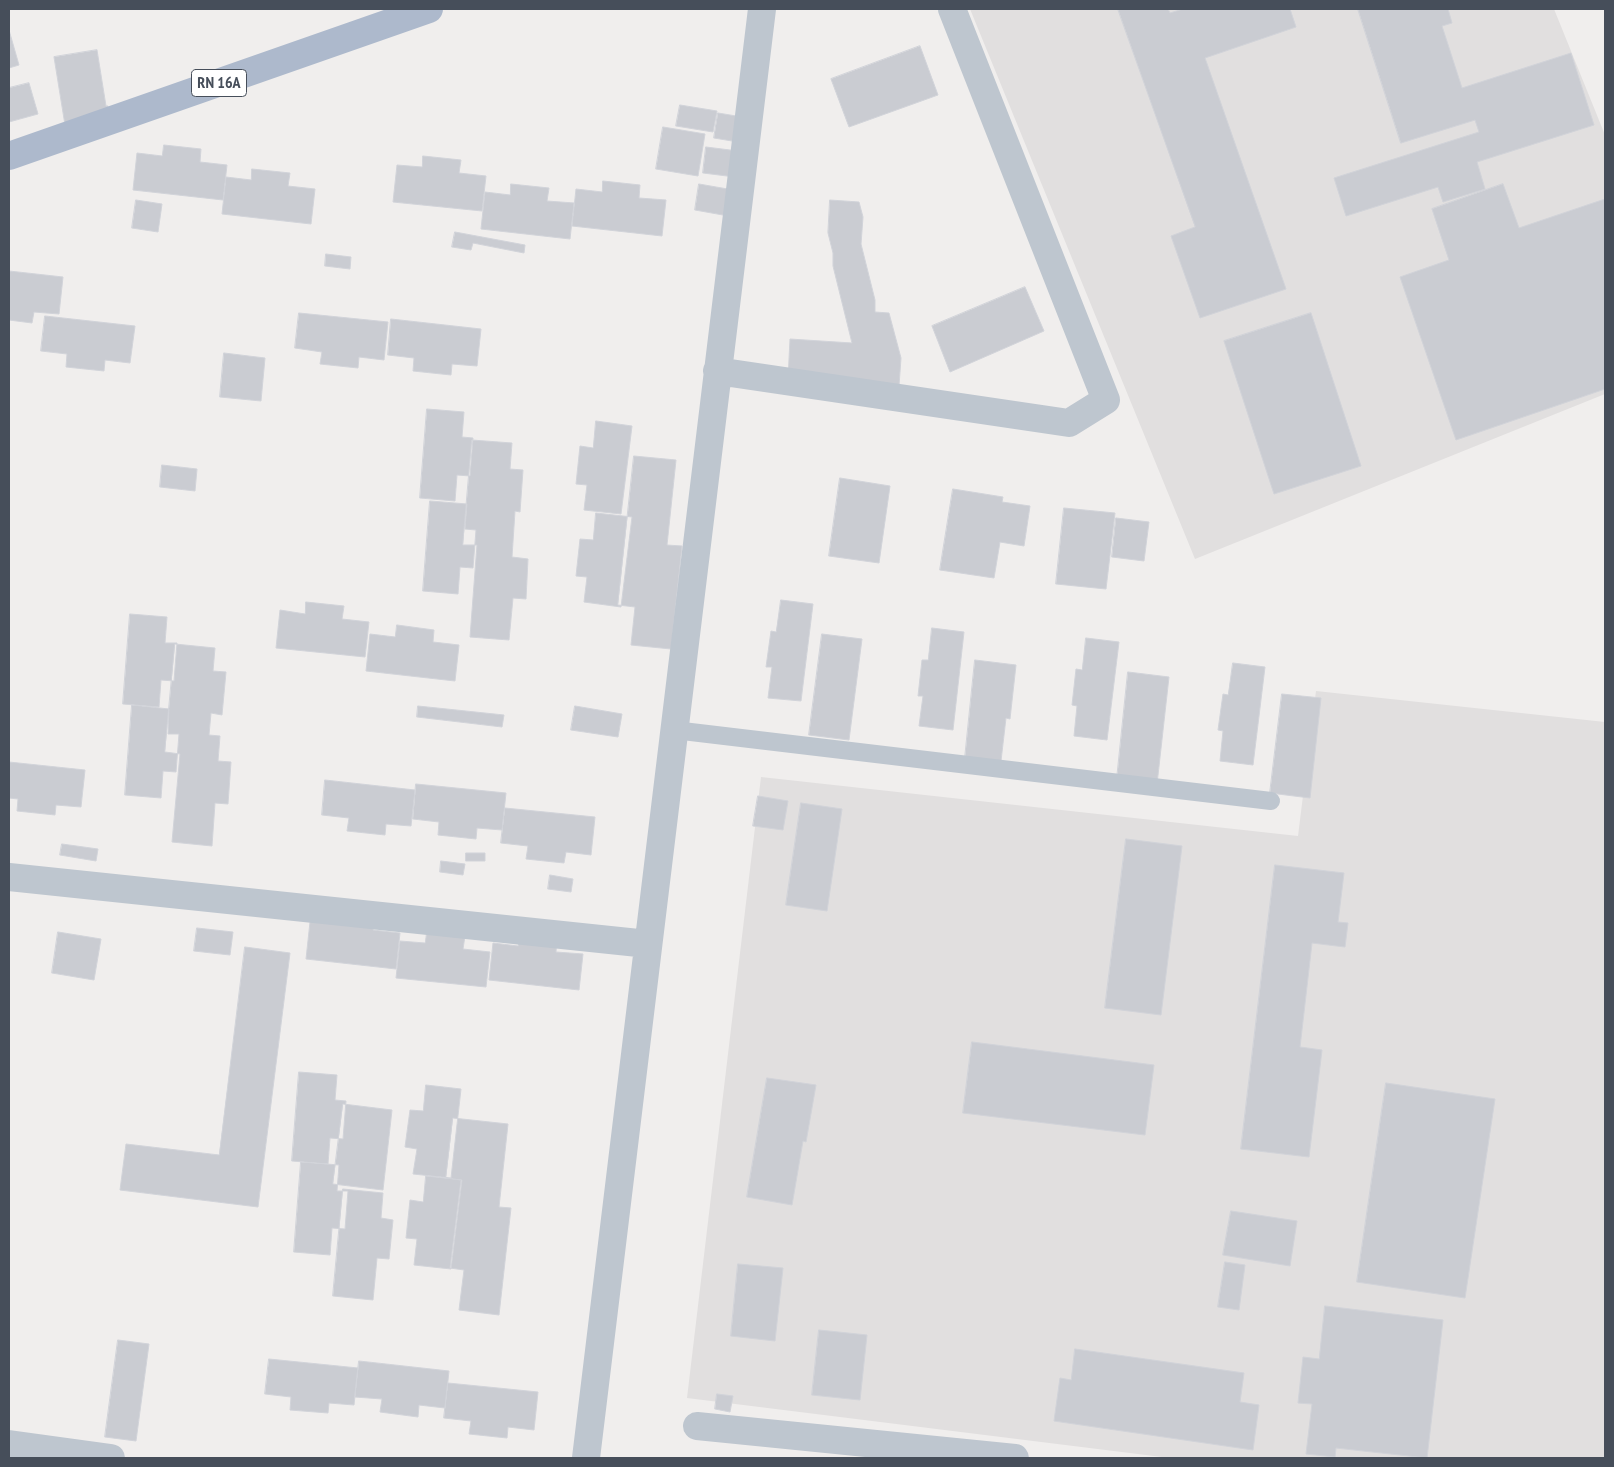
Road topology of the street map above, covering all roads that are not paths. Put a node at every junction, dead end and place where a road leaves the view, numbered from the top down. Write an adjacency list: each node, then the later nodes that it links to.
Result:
1 (429, 9): 4 (main road, RN 16A)
2 (762, 9): 5 (street)
3 (952, 9): 5 (street)
4 (9, 156)
5 (718, 371): 6 (street)
6 (674, 730): 7 (lane); 9 (street)
7 (1271, 801)
8 (9, 877): 9 (street)
9 (648, 944): 13 (street)
10 (697, 1426): 14 (street)
11 (9, 1444): 12 (street)
12 (111, 1458)
13 (586, 1458)
14 (1015, 1458)

